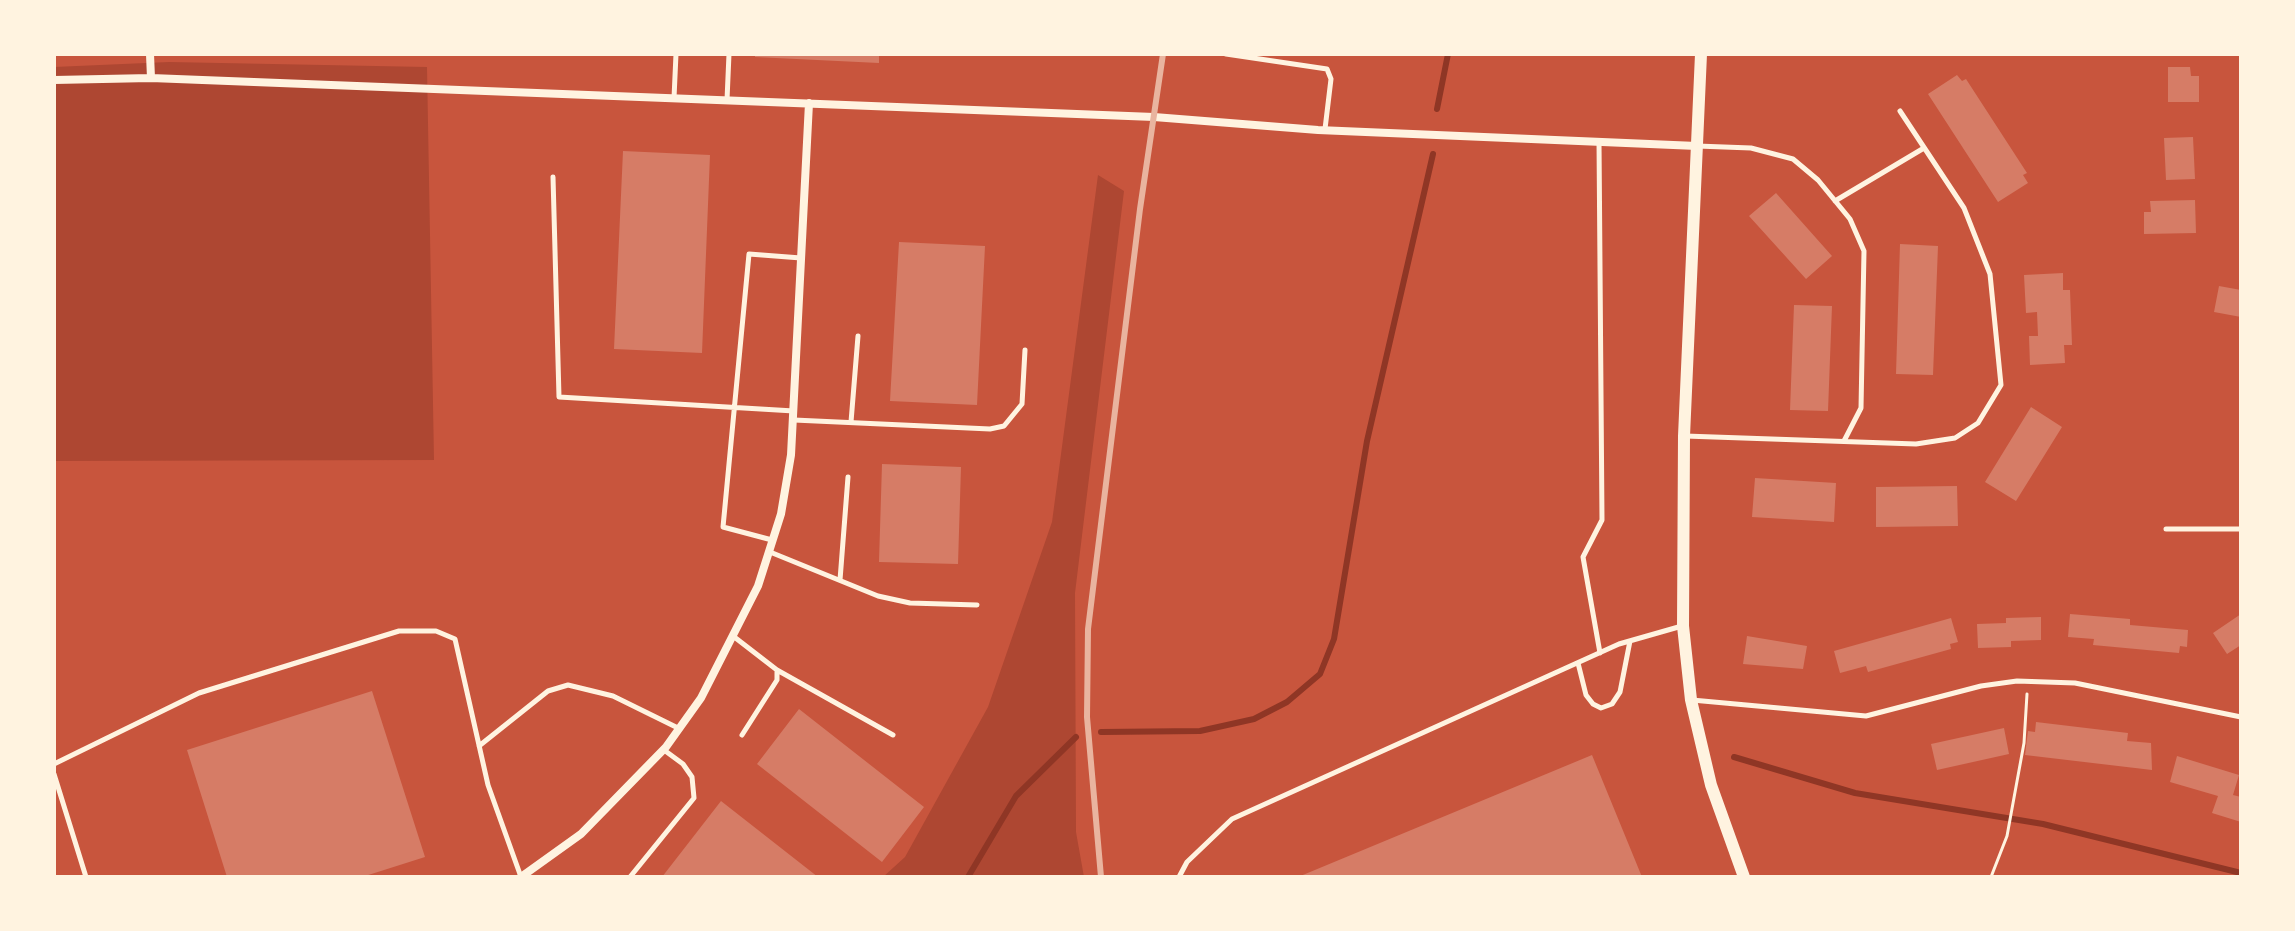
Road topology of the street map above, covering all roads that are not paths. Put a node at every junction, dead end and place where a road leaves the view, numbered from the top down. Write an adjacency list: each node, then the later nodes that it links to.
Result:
1 (150, 54): 6 (street)
2 (676, 54): 8 (lane)
3 (729, 54): 9 (lane)
4 (1226, 54): 12 (lane)
5 (1701, 54): 14 (street)
6 (151, 78): 7 (street); 8 (street)
7 (54, 80)
8 (674, 98): 9 (street)
9 (727, 100): 10 (street)
10 (809, 103): 12 (street); 18 (street)
11 (1900, 111): 15 (lane)
12 (1325, 130): 13 (street)
13 (1599, 140): 14 (street); 36 (lane)
14 (1697, 146): 17 (lane); 24 (street)
15 (1924, 148): 17 (lane); 25 (lane)
16 (553, 177): 21 (lane)
17 (1835, 201): 25 (lane)
18 (803, 258): 21 (lane); 22 (street)
19 (858, 336): 23 (lane)
20 (1025, 350): 23 (lane)
21 (737, 408): 22 (lane); 29 (lane)
22 (794, 416): 23 (lane); 29 (street)
23 (851, 422)
24 (1684, 436): 25 (lane); 33 (street)
25 (1844, 441)
26 (848, 477): 31 (lane)
27 (2166, 529): 28 (lane)
28 (2241, 529)
29 (773, 540): 30 (street)
30 (769, 551): 31 (lane); 34 (street)
31 (840, 580): 32 (lane)
32 (977, 605)
33 (1683, 626): 35 (lane); 39 (street)
34 (733, 636): 38 (lane); 41 (street)
35 (1630, 641): 36 (lane); 37 (lane)
36 (1600, 653): 37 (lane)
37 (1578, 663): 51 (lane)
38 (777, 670): 42 (lane); 43 (lane)
39 (1691, 700): 40 (lane); 52 (street)
40 (2241, 717)
41 (679, 728): 44 (lane); 45 (street)
42 (742, 735)
43 (893, 735)
44 (479, 746): 46 (lane); 49 (lane)
45 (664, 750): 49 (street); 50 (lane)
46 (54, 764)
47 (54, 774): 48 (lane)
48 (86, 877)
49 (521, 877)
50 (630, 877)
51 (1179, 877)
52 (1744, 877)

